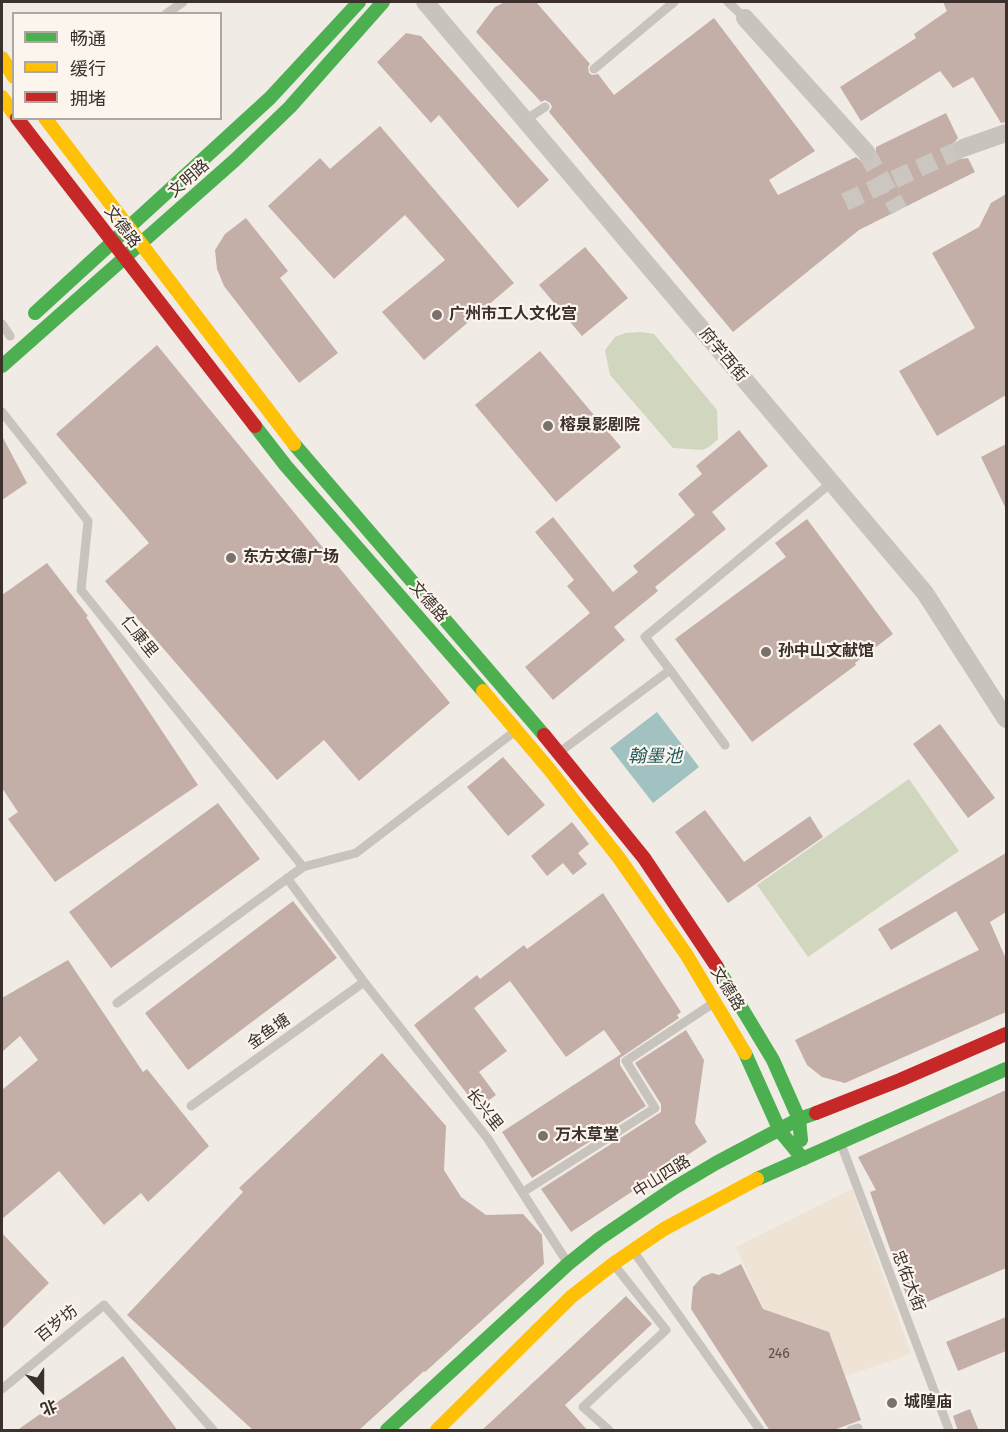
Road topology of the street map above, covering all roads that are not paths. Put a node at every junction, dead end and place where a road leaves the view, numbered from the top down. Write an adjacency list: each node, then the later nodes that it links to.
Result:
1 (183, 2): 7 (lane)
2 (359, 2): 21 (main road, 文明路)
3 (383, 2): 23 (main road, 文明路)
4 (425, 2): 17 (street, 府学西街)
5 (674, 2): 10 (lane)
6 (728, 2): 8 (lane)
7 (169, 12)
8 (745, 18): 20 (street)
9 (2, 58): 11 (main road)
10 (594, 69)
11 (12, 74)
12 (2, 97): 14 (main road, 文德路)
13 (545, 107): 17 (lane)
14 (12, 114)
15 (16, 120): 22 (main road, 文德路)
16 (47, 120): 21 (main road, 文德路)
17 (525, 120): 28 (street, 府学西街)
18 (1006, 133): 19 (street)
19 (963, 148)
20 (866, 153)
21 (129, 227): 22 (main road, 文明路); 23 (main road, 文德路)
22 (113, 241): 24 (main road, 文德路); 25 (main road, 文明路)
23 (142, 243): 24 (main road, 文明路); 33 (main road, 文德路)
24 (125, 258): 26 (main road, 文明路); 31 (main road, 文德路)
25 (11, 331)
26 (2, 366)
27 (2, 412): 34 (lane, 仁康里)
28 (831, 483): 29 (lane); 30 (street, 府学西街)
29 (670, 670): 32 (lane); 33 (lane)
30 (1006, 719)
31 (516, 730): 34 (lane); 37 (main road, 文德路)
32 (725, 745)
33 (559, 752): 42 (main road, 文德路)
34 (303, 867): 35 (lane)
35 (287, 878): 36 (lane, 长兴里); 38 (lane)
36 (364, 982): 41 (lane, 金鱼塘); 46 (lane, 长兴里)
37 (716, 1002): 43 (main road, 文德路); 46 (lane)
38 (117, 1003)
39 (1006, 1034): 42 (main road, 中山四路)
40 (1006, 1069): 44 (main road)
41 (191, 1106)
42 (799, 1119): 43 (main road, 中山四路); 45 (main road, 文德路)
43 (780, 1131): 45 (main road, 文德路); 48 (main road, 中山四路)
44 (840, 1142): 45 (main road); 56 (lane, 忠佑大街)
45 (802, 1158): 47 (main road)
46 (523, 1192): 48 (lane, 长兴里)
47 (632, 1250): 49 (main road); 55 (lane)
48 (568, 1264): 52 (main road, 中山四路)
49 (613, 1264): 53 (main road); 54 (lane)
50 (2, 1389): 51 (lane, 百岁坊)
51 (213, 1431)
52 (387, 1431)
53 (437, 1431)
54 (609, 1431)
55 (760, 1431)
56 (949, 1431)

